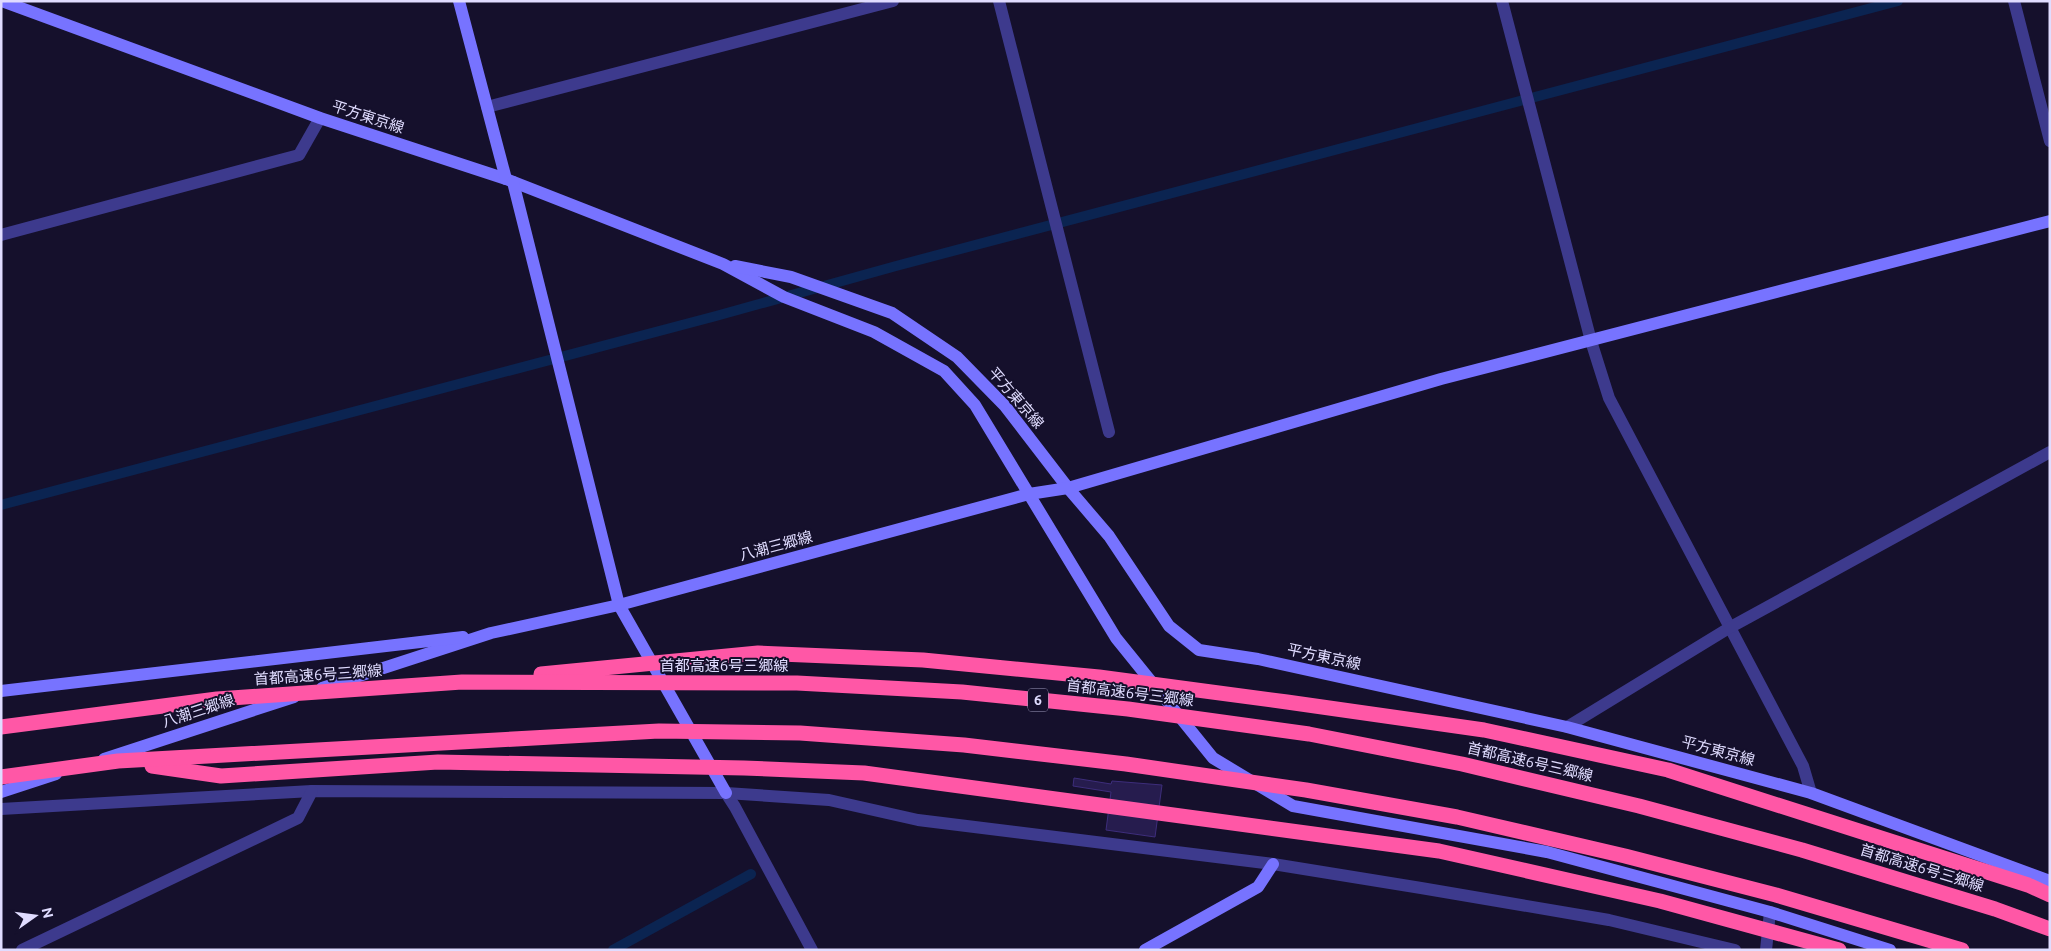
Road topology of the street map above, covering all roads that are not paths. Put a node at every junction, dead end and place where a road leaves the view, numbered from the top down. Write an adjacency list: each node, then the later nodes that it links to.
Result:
1 (2, 1): 8 (main road, 平方東京線)
2 (459, 1): 7 (main road)
3 (893, 1): 7 (street)
4 (999, 1): 15 (street)
5 (1502, 1): 14 (street)
6 (2014, 1): 9 (street)
7 (487, 107): 10 (main road)
8 (320, 118): 10 (main road, 平方東京線); 12 (street)
9 (2050, 141)
10 (509, 181): 13 (main road, 平方東京線); 19 (main road)
11 (2050, 221): 14 (main road, 八潮三郷線)
12 (1, 235)
13 (723, 264): 17 (main road, 平方東京線); 18 (main road, 平方東京線)
14 (1591, 341): 17 (main road, 八潮三郷線); 20 (street)
15 (1109, 432)
16 (2050, 452): 20 (street)
17 (1068, 488): 18 (main road, 八潮三郷線); 25 (main road, 平方東京線)
18 (1029, 494): 19 (main road, 八潮三郷線); 36 (main road, 平方東京線)
19 (619, 605): 21 (main road, 八潮三郷線); 30 (main road)
20 (1729, 628): 25 (street); 31 (street)
21 (491, 633): 23 (main road, 八潮三郷線); 29 (main road, 八潮三郷線)
22 (462, 682): 24 (highway, 首都高速6号三郷線 / 6, bridge); 35 (highway, bridge); 37 (highway, 首都高速6号三郷線 / 6, bridge)
23 (1, 691)
24 (1, 727)
25 (1567, 727): 31 (main road, 平方東京線)
26 (118, 761): 27 (highway, bridge); 43 (highway, bridge); 45 (highway, bridge)
27 (1, 777)
28 (312, 791): 30 (street); 32 (street); 38 (street)
29 (1, 792)
30 (726, 793): 33 (street); 39 (street)
31 (1811, 793): 34 (main road, 平方東京線)
32 (1, 809)
33 (1273, 864): 40 (main road); 41 (street)
34 (2050, 881)
35 (2050, 895)
36 (1770, 912): 42 (street); 44 (main road, 平方東京線)
37 (2050, 929)
38 (22, 950)
39 (812, 950)
40 (1145, 950)
41 (1735, 950)
42 (1766, 950)
43 (1839, 950)
44 (1890, 950)
45 (1962, 950)

